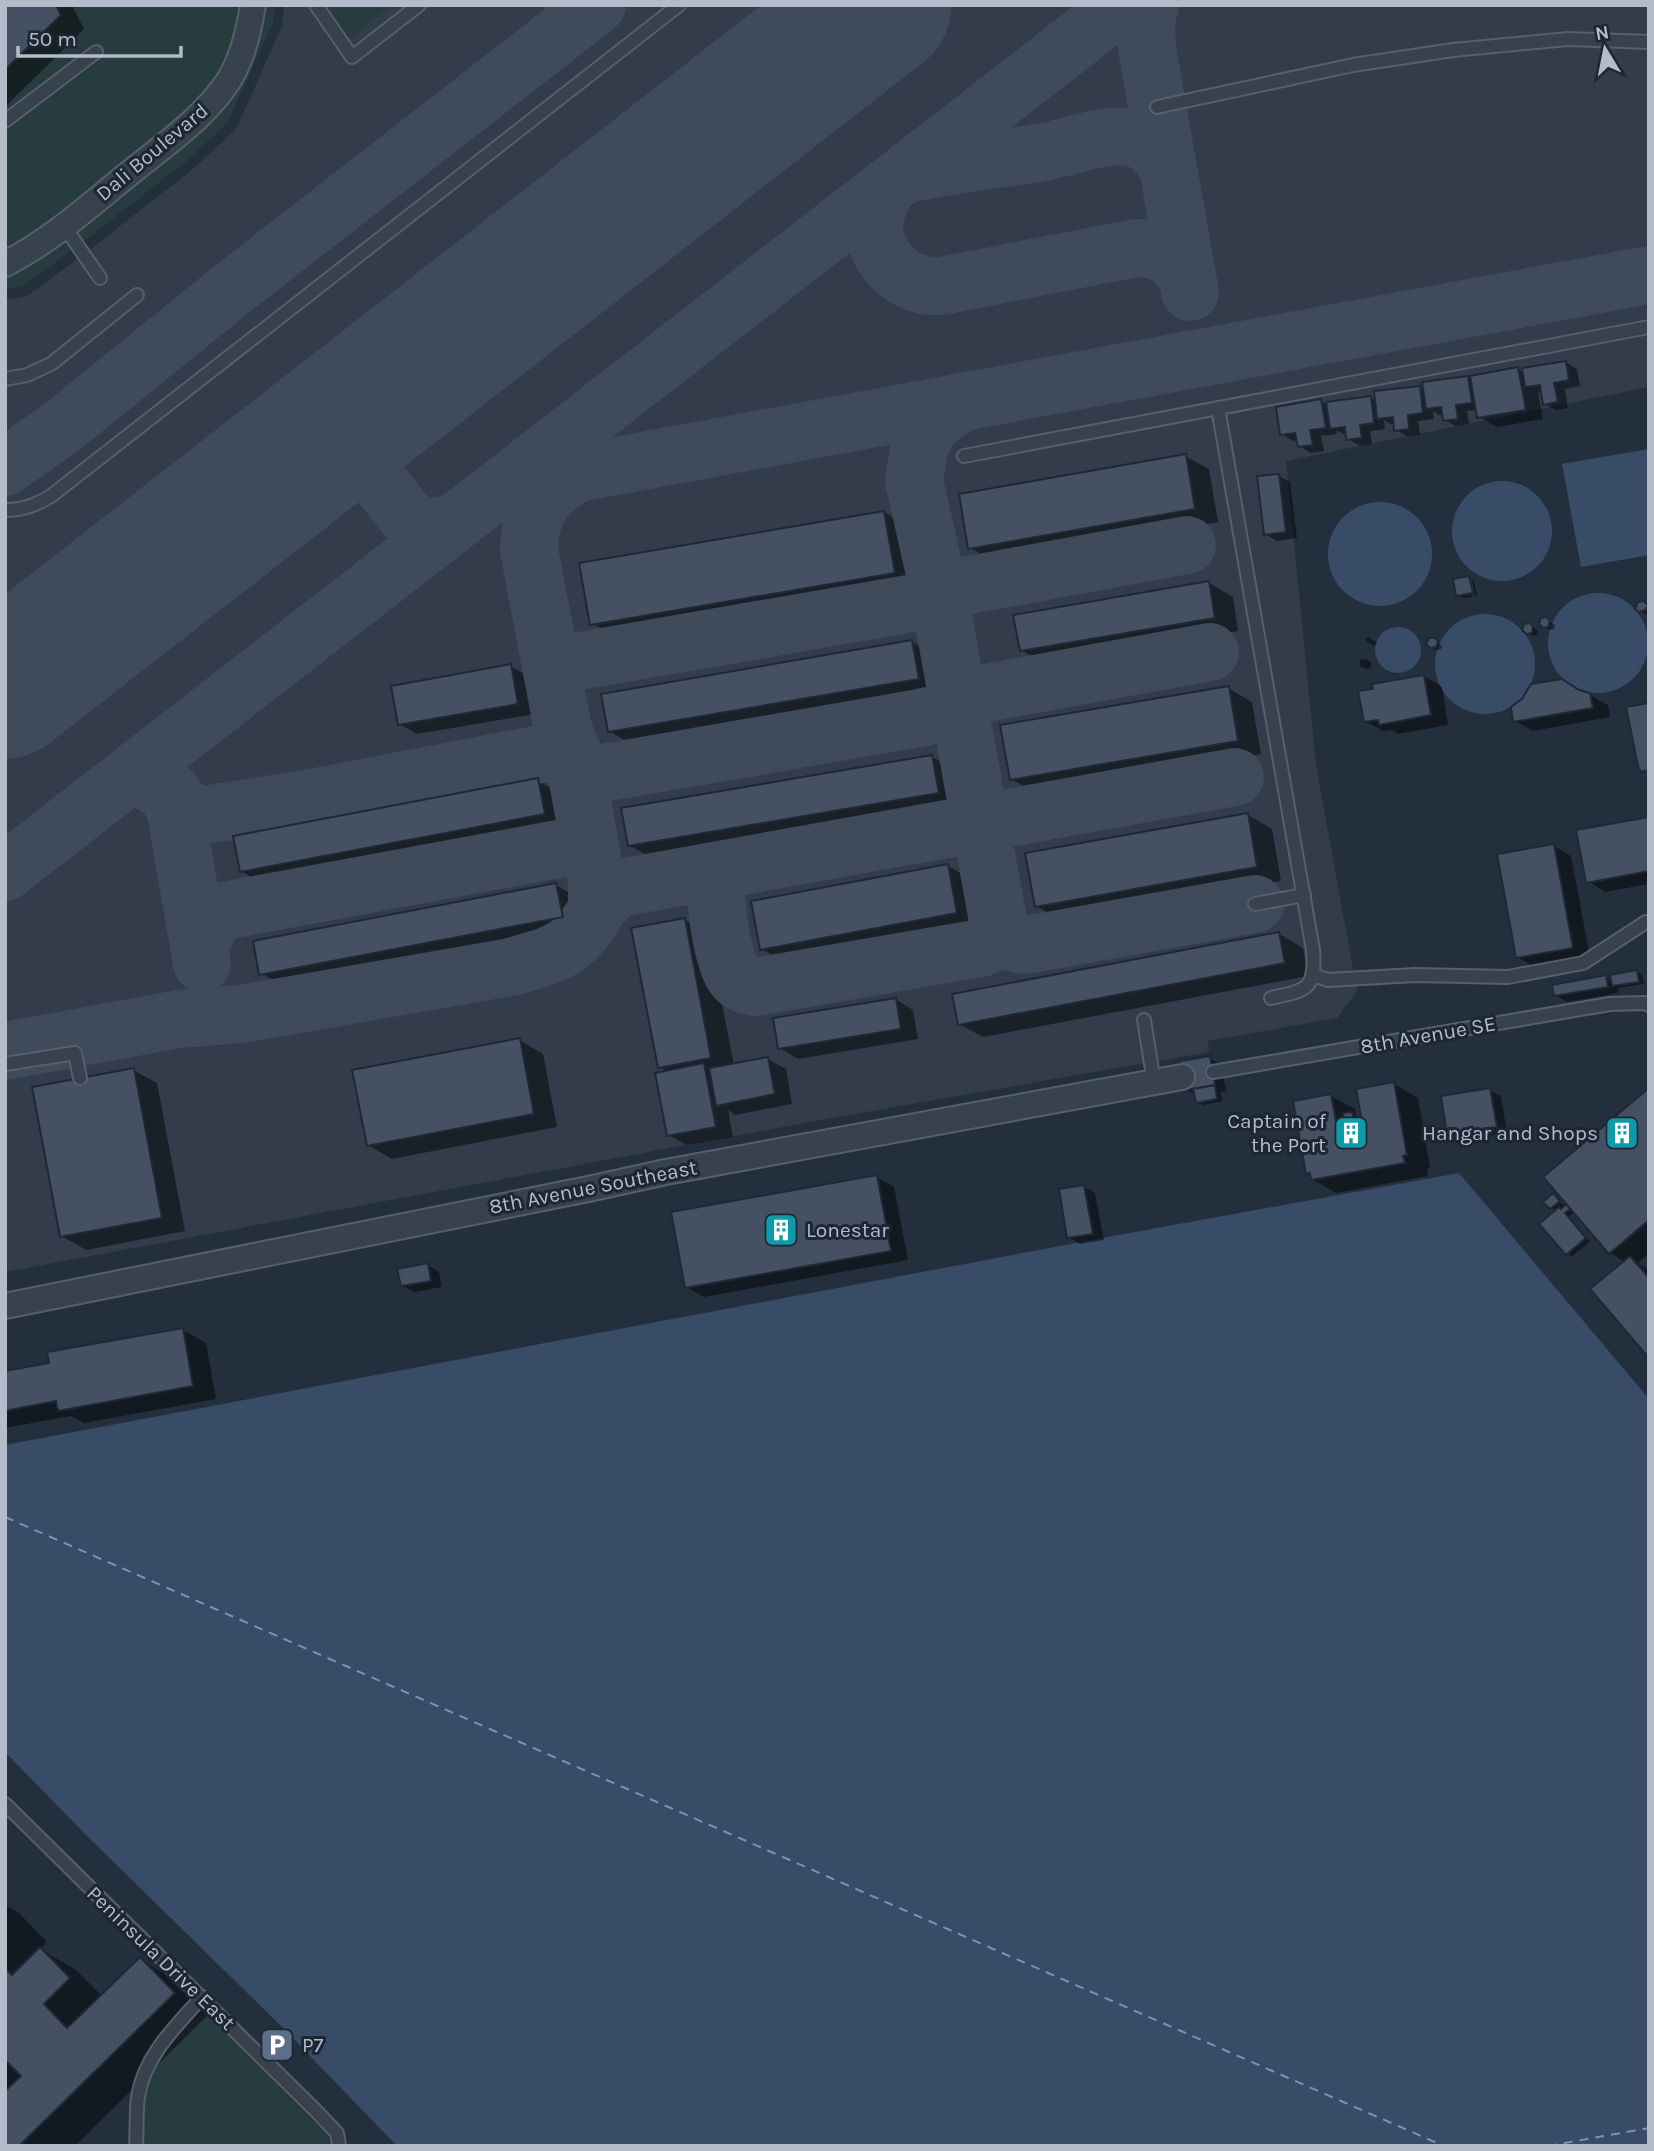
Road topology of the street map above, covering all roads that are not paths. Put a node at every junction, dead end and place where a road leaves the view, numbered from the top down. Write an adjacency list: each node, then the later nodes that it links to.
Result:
1 (253, 5): 9 (street, Dali Boulevard)
2 (316, 5): 3 (lane)
3 (419, 5)
4 (680, 5): 17 (lane)
5 (1649, 42): 7 (lane)
6 (96, 52): 8 (lane)
7 (1157, 107)
8 (5, 121)
9 (64, 226): 10 (street, Dali Boulevard); 11 (lane)
10 (9, 256)
11 (100, 278)
12 (137, 295): 14 (lane)
13 (1649, 327): 15 (lane)
14 (5, 379)
15 (1218, 408): 16 (lane); 18 (lane)
16 (964, 456)
17 (5, 510)
18 (1304, 895): 19 (lane); 21 (lane)
19 (1255, 904)
20 (1646, 922): 21 (lane)
21 (1313, 975): 22 (lane)
22 (1271, 998)
23 (1646, 1004): 26 (lane, 8th Avenue SE)
24 (1144, 1020): 29 (lane)
25 (5, 1063): 28 (lane)
26 (1213, 1072)
27 (1182, 1077): 29 (street, 8th Avenue Southeast)
28 (80, 1078)
29 (1154, 1082): 30 (street, 8th Avenue Southeast)
30 (5, 1306)
31 (5, 1804): 32 (lane, Peninsula Drive East)
32 (202, 1997): 33 (lane); 34 (lane, Peninsula Drive East)
33 (136, 2146)
34 (339, 2146)

